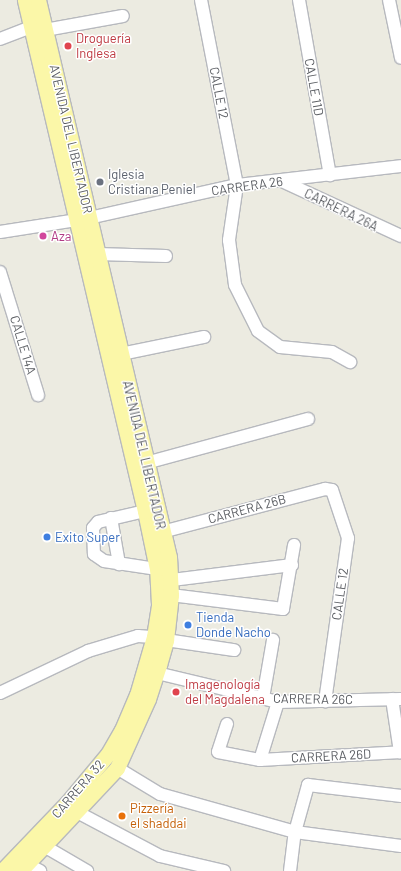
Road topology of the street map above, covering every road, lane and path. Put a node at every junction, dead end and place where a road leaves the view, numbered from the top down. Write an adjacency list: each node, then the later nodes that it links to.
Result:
1 (25, 0): 7 (main road, AVENIDA DEL LIBERTADOR)
2 (38, 0): 7 (main road, AVENIDA DEL LIBERTADOR)
3 (202, 0): 13 (street, CALLE 12)
4 (301, 0): 11 (street, CALLE 11D)
5 (389, 0): 9 (street)
6 (124, 16): 7 (street)
7 (38, 28): 8 (street); 14 (main road, AVENIDA DEL LIBERTADOR)
8 (0, 39)
9 (401, 58)
10 (401, 166): 11 (street, CARRERA 26)
11 (330, 175): 12 (street, CARRERA 26)
12 (282, 181): 13 (street, CARRERA 26); 16 (street, CARRERA 26A)
13 (237, 186): 14 (street, CARRERA 26); 22 (street, CALLE 12)
14 (82, 219): 15 (street, CARRERA 26); 17 (main road, AVENIDA DEL LIBERTADOR); 27 (main road, AVENIDA DEL LIBERTADOR)
15 (0, 232)
16 (401, 236)
17 (98, 254): 18 (street); 21 (main road, AVENIDA DEL LIBERTADOR)
18 (166, 256)
19 (0, 272): 23 (street, CALLE 14A)
20 (204, 337): 21 (street)
21 (121, 354): 25 (main road, AVENIDA DEL LIBERTADOR)
22 (350, 362)
23 (38, 395)
24 (308, 418): 25 (street)
25 (146, 463): 29 (main road, AVENIDA DEL LIBERTADOR)
26 (332, 490): 29 (street, CARRERA 26B); 44 (street, CALLE 12)
27 (145, 511): 28 (street); 33 (main road, AVENIDA DEL LIBERTADOR)
28 (111, 518): 31 (street); 31 (street)
29 (162, 532): 34 (main road, AVENIDA DEL LIBERTADOR)
30 (294, 545): 32 (street)
31 (119, 564): 33 (street)
32 (292, 565): 34 (street); 35 (street)
33 (157, 569): 36 (main road, AVENIDA DEL LIBERTADOR)
34 (172, 580): 35 (main road, AVENIDA DEL LIBERTADOR)
35 (171, 595): 36 (main road, AVENIDA DEL LIBERTADOR)
36 (160, 638): 38 (street); 39 (main road, AVENIDA DEL LIBERTADOR); 40 (street); 41 (main road, AVENIDA DEL LIBERTADOR)
37 (273, 640): 42 (street)
38 (234, 650)
39 (157, 672): 42 (street, CARRERA 26C); 49 (main road, AVENIDA DEL LIBERTADOR)
40 (0, 693)
41 (137, 694): 56 (main road, CARRERA 32)
42 (263, 698): 45 (street, CARRERA 26C)
43 (396, 699): 44 (street, CARRERA 26C); 47 (street)
44 (325, 701): 45 (street, CARRERA 26C)
45 (278, 702): 48 (street)
46 (227, 724): 48 (street, CARRERA 26D)
47 (400, 752): 48 (street, CARRERA 26D)
48 (260, 760)
49 (117, 768): 51 (main road, AVENIDA DEL LIBERTADOR); 52 (street)
50 (401, 796): 52 (street)
51 (77, 812): 53 (main road, AVENIDA DEL LIBERTADOR); 58 (street)
52 (295, 832): 54 (street); 59 (street)
53 (44, 846): 55 (main road, AVENIDA DEL LIBERTADOR); 57 (street)
54 (401, 846)
55 (29, 869)
56 (2, 871)
57 (87, 871)
58 (224, 871)
59 (290, 871)

